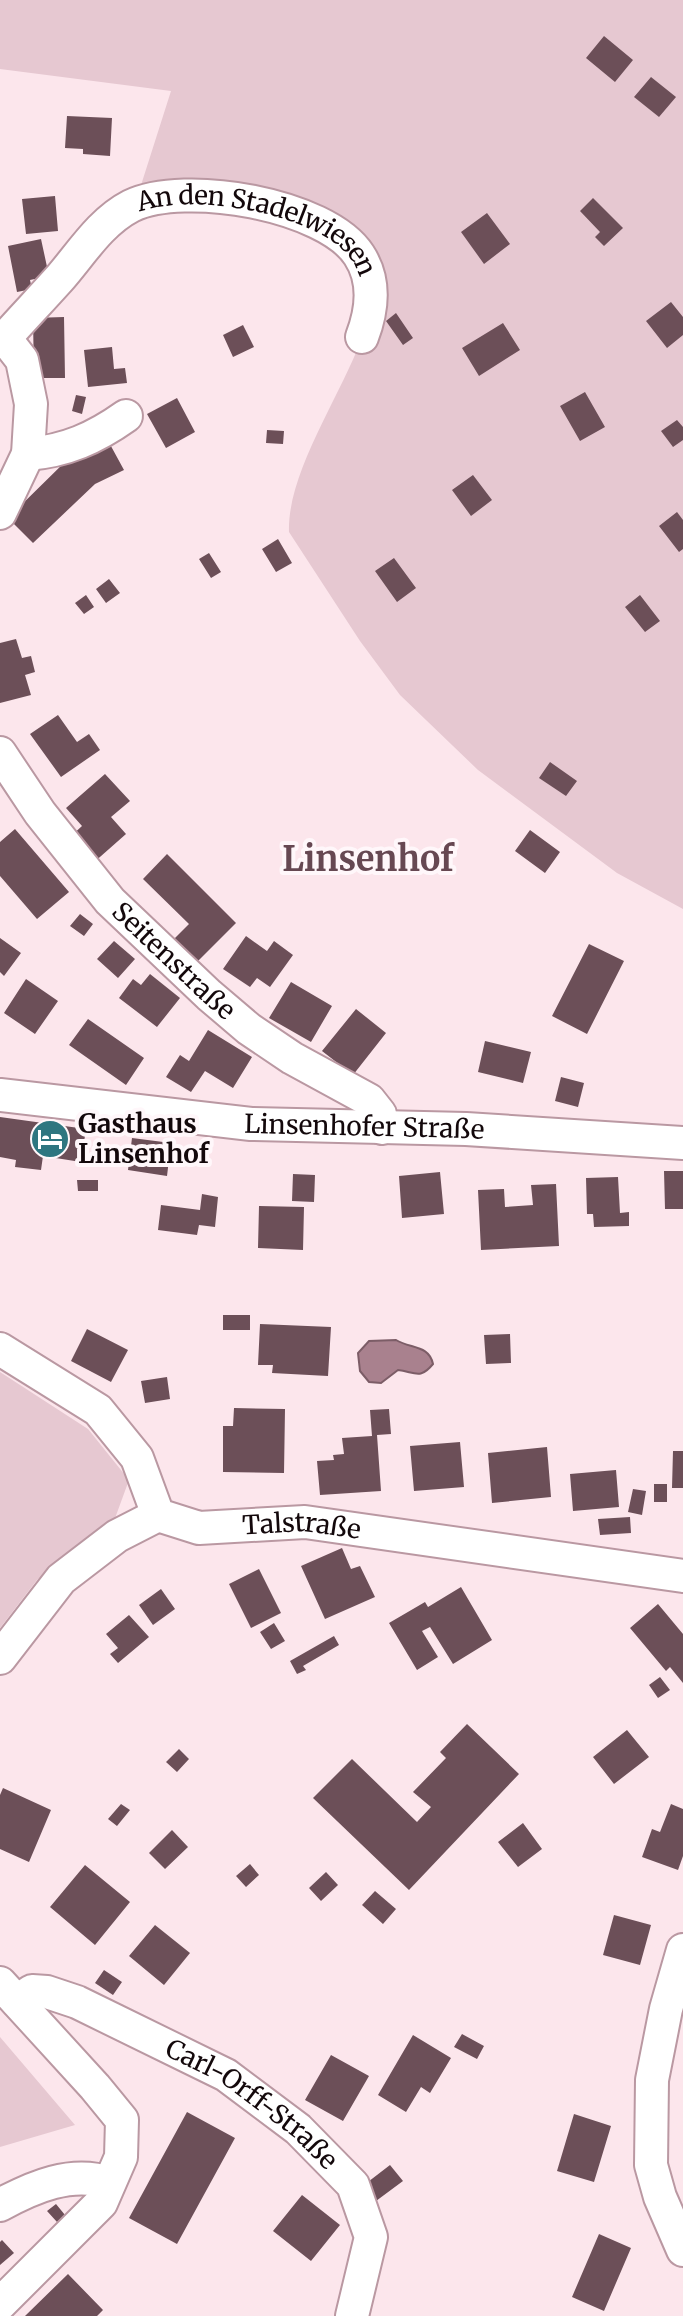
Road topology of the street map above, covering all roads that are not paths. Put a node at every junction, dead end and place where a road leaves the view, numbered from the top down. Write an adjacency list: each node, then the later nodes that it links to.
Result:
1 (362, 337): 2 (street, An den Stadelwiesen)
2 (2, 338): 4 (street)
3 (126, 416): 4 (street)
4 (28, 454): 5 (street)
5 (0, 513)
6 (0, 753): 8 (street, Seitenstraße)
7 (0, 1095): 8 (street, Linsenhofer Straße)
8 (382, 1128): 9 (street, Linsenhofer Straße)
9 (683, 1143)
10 (0, 1349): 11 (street)
11 (158, 1515): 12 (street, Talstraße); 13 (street)
12 (683, 1576)
13 (0, 1658)
14 (683, 1950): 18 (street)
15 (8, 1992): 16 (street); 20 (street, Carl-Orff-Straße)
16 (109, 2183): 17 (street); 19 (street)
17 (0, 2205)
18 (683, 2250)
19 (0, 2304)
20 (352, 2316)

